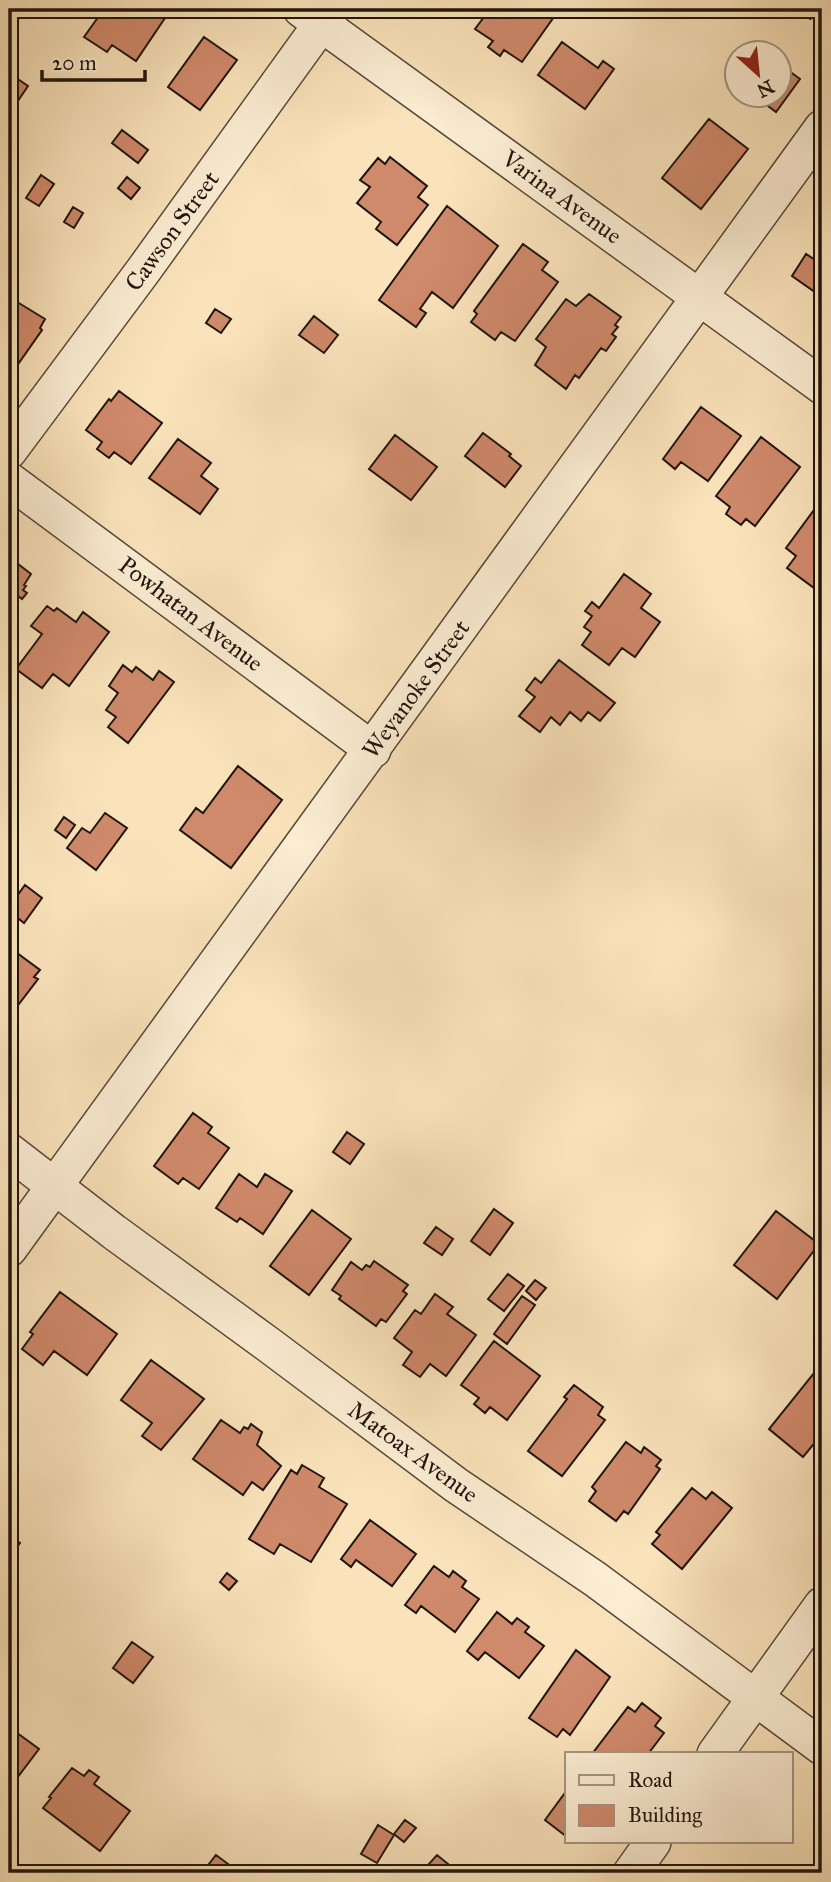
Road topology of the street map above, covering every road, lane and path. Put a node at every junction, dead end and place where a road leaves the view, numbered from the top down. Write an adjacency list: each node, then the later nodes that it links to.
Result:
1 (318, 14): 3 (street, Varina Avenue); 5 (street, Cawson Street)
2 (822, 128): 3 (street, Weyanoke Street)
3 (699, 297): 4 (street, Varina Avenue); 7 (street, Weyanoke Street)
4 (822, 386)
5 (9, 452)
6 (9, 480): 7 (street, Powhatan Avenue)
7 (373, 750): 9 (street, Weyanoke Street)
8 (9, 1151): 9 (street, Matoax Avenue)
9 (55, 1187): 10 (street, Weyanoke Street); 12 (street, Matoax Avenue)
10 (9, 1249)
11 (822, 1605): 12 (street)
12 (755, 1697): 13 (street, Matoax Avenue); 14 (street)
13 (822, 1747)
14 (716, 1752)
15 (652, 1843): 16 (street)
16 (631, 1873)

